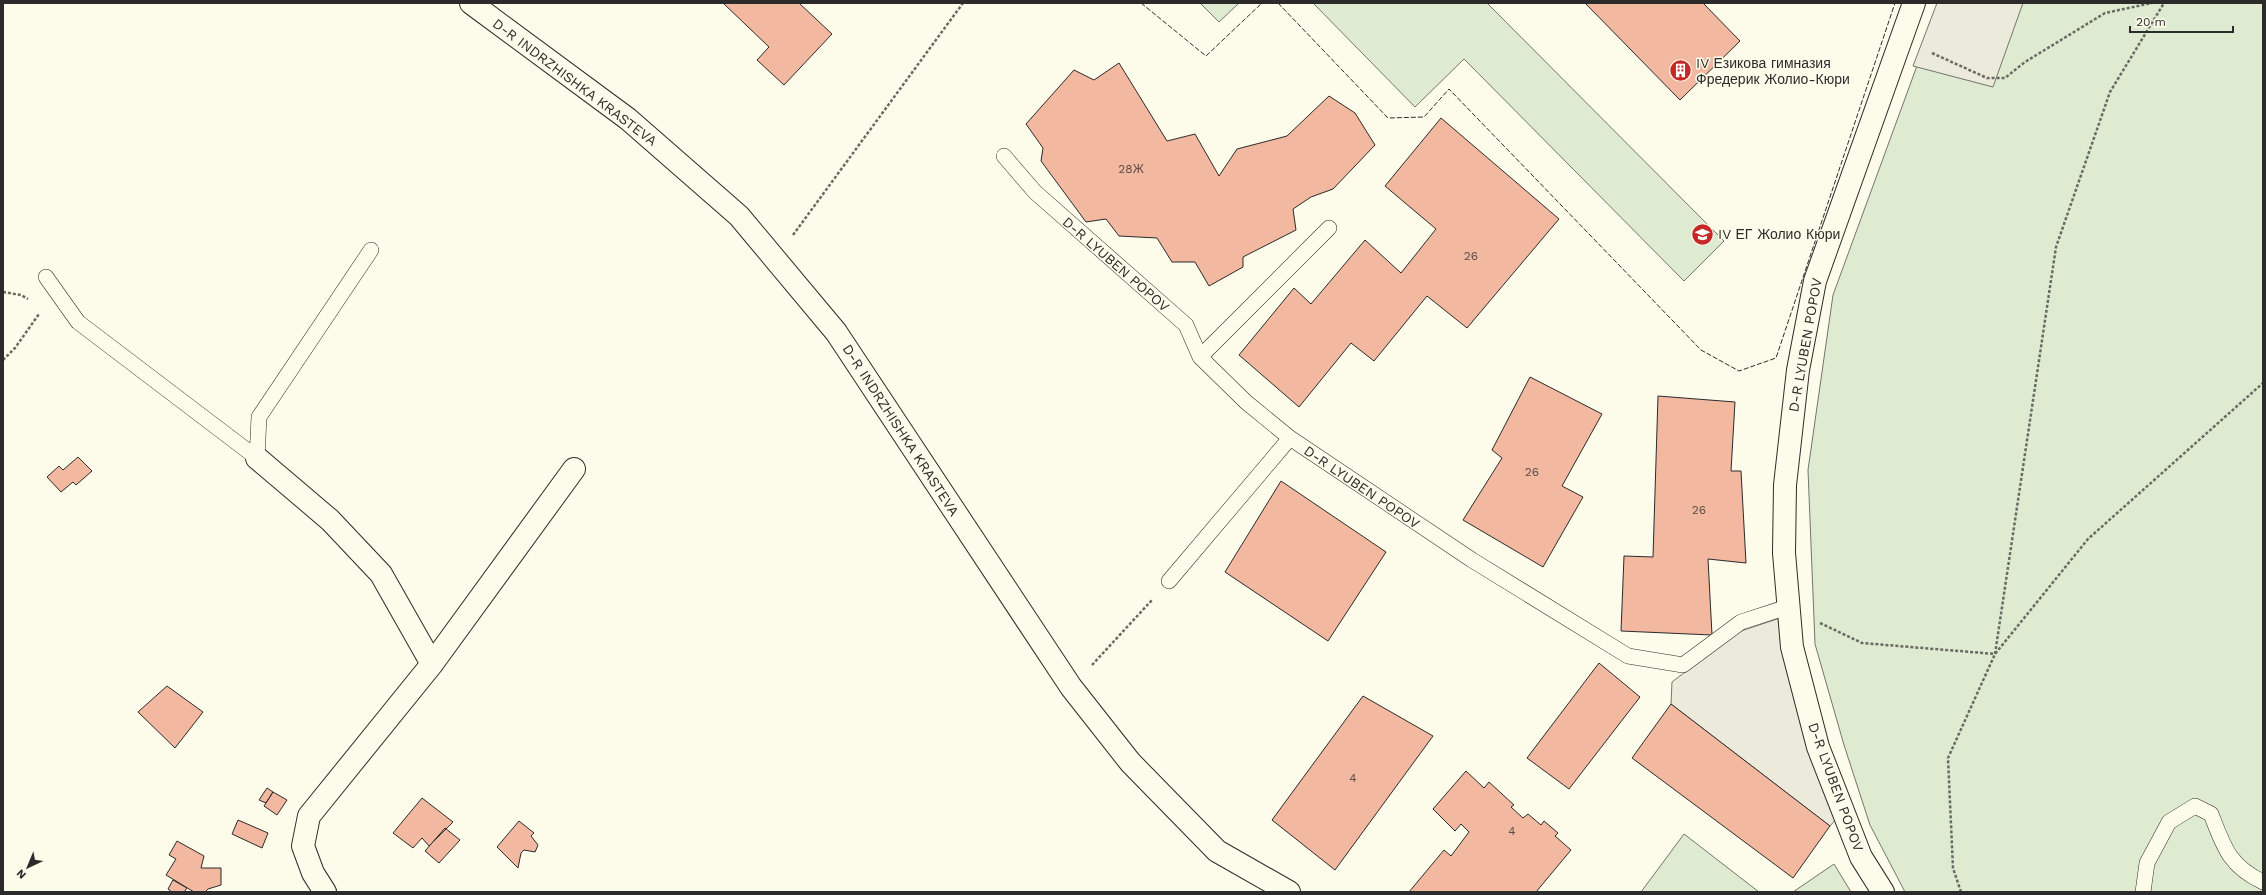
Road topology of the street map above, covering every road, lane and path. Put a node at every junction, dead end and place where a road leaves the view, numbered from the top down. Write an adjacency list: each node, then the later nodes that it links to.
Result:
1 (471, 3): 10 (street, D-R INDRZHISHKA KRASTEVA)
2 (963, 3): 10 (path)
3 (1914, 3): 20 (street, D-R LYUBEN POPOV)
4 (2152, 3): 6 (path)
5 (2164, 3): 21 (path)
6 (1932, 53)
7 (1004, 156): 13 (lane, D-R LYUBEN POPOV)
8 (1329, 228): 13 (lane)
9 (371, 250): 17 (lane)
10 (776, 258): 23 (street, D-R INDRZHISHKA KRASTEVA)
11 (46, 277): 17 (lane)
12 (40, 312): 14 (path)
13 (1200, 358): 16 (lane, D-R LYUBEN POPOV)
14 (3, 360)
15 (2263, 383): 21 (path)
16 (1290, 438): 19 (lane); 20 (lane, D-R LYUBEN POPOV)
17 (257, 458): 22 (street)
18 (574, 469): 22 (street)
19 (1169, 581): 23 (path)
20 (1787, 607): 21 (path); 27 (street, D-R LYUBEN POPOV)
21 (1995, 654): 28 (path)
22 (432, 664): 25 (street)
23 (1071, 687): 26 (street, D-R INDRZHISHKA KRASTEVA)
24 (2263, 882): 29 (lane)
25 (325, 892)
26 (1289, 892)
27 (1883, 892)
28 (1961, 892)
29 (2143, 892)

